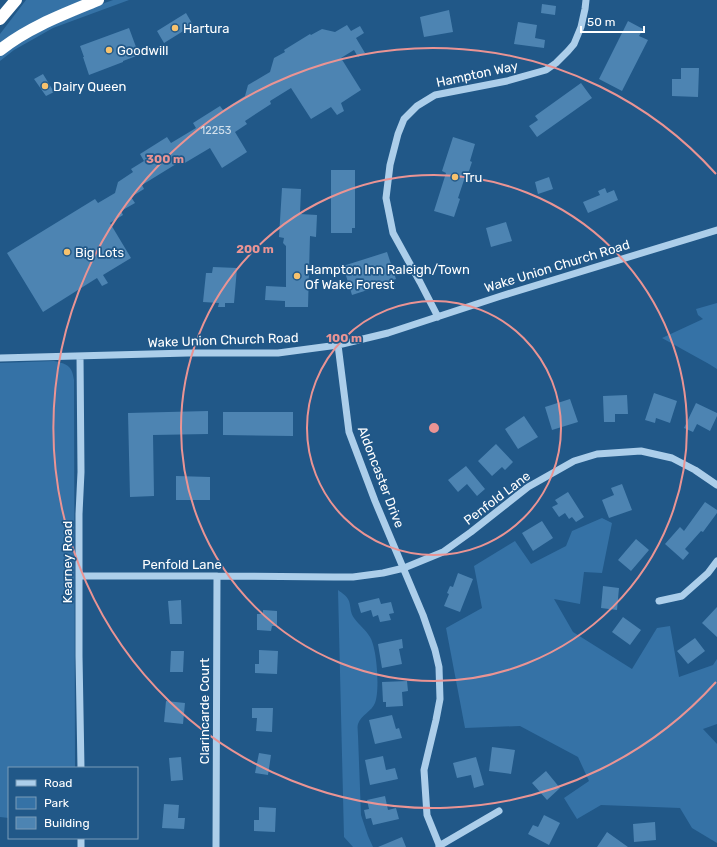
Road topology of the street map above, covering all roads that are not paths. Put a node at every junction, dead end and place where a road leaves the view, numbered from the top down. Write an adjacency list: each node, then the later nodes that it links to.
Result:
1 (16, 0): 4 (highway)
2 (98, 0): 5 (highway)
3 (586, 0): 7 (street, Hampton Way)
4 (0, 19)
5 (0, 50)
6 (717, 230): 7 (street, Wake Union Church Road)
7 (438, 316): 8 (street, Wake Union Church Road)
8 (338, 346): 9 (street, Wake Union Church Road); 13 (street, Aldoncaster Drive)
9 (80, 356): 10 (street, Wake Union Church Road); 14 (street, Kearney Road)
10 (0, 358)
11 (717, 485): 13 (street, Penfold Lane)
12 (717, 561): 16 (street)
13 (404, 568): 15 (street, Penfold Lane); 19 (street)
14 (79, 576): 15 (street, Penfold Lane); 17 (street, Kearney Road)
15 (217, 576): 20 (street, Clarincarde Court)
16 (659, 601)
17 (81, 767)
18 (499, 811): 19 (street)
19 (440, 846)
20 (216, 847)

